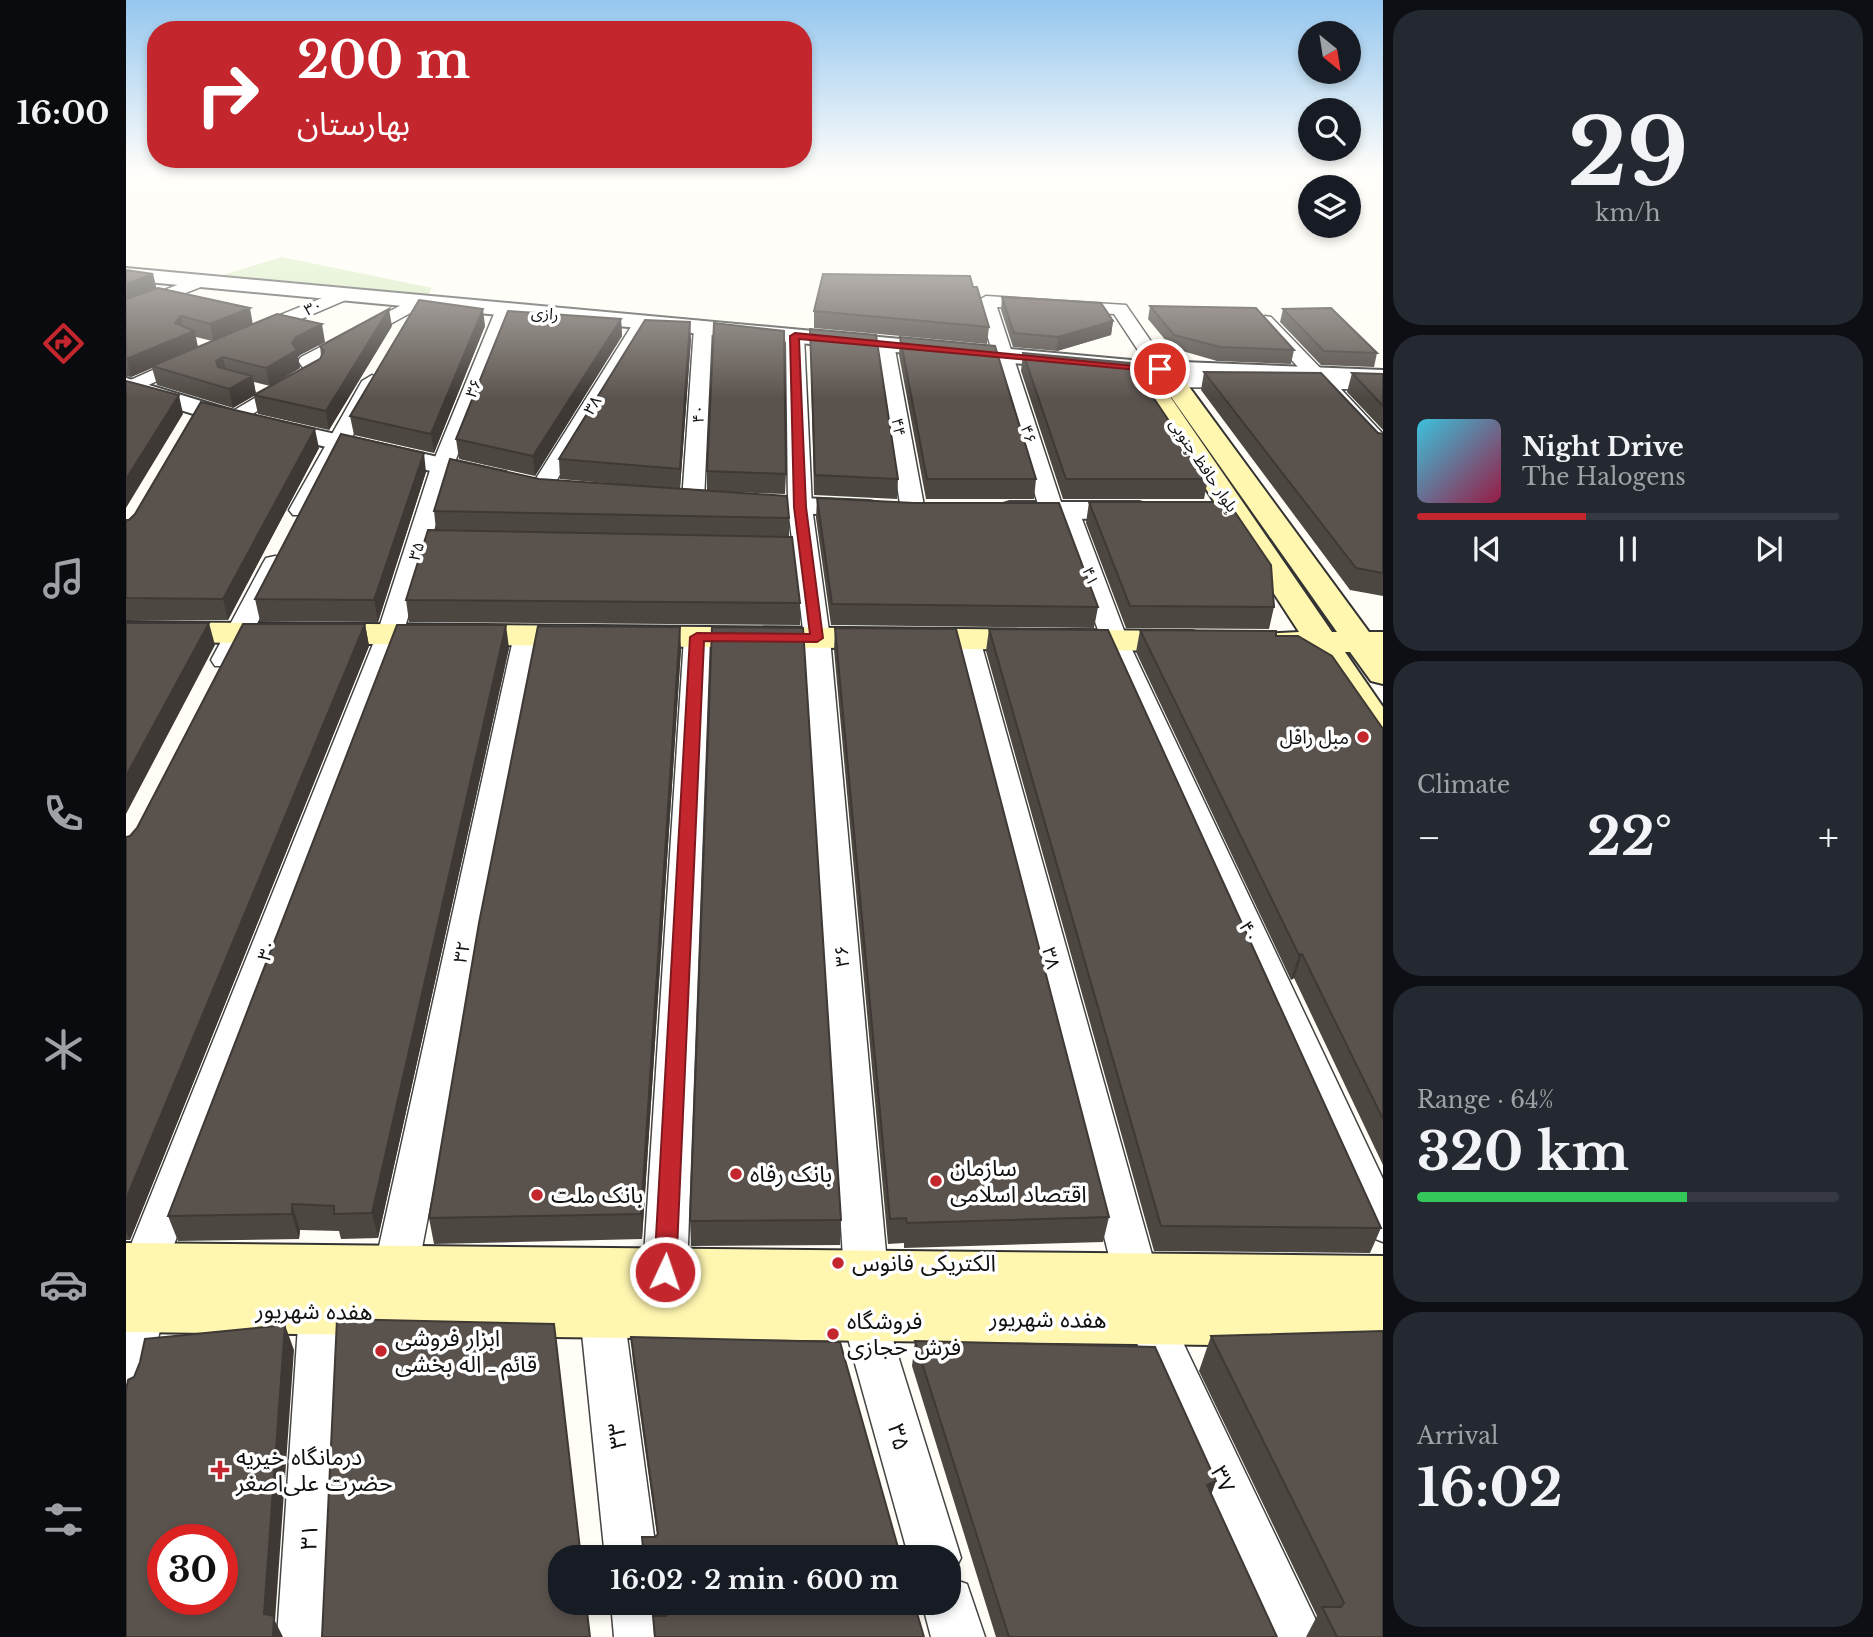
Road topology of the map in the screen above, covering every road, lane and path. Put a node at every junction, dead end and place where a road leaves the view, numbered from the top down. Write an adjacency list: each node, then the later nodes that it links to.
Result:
1 (130, 276): 2 (street, رازی)
2 (200, 281): 3 (street, رازی); 6 (street)
3 (342, 295): 4 (street, رازی); 19 (street, ۳۰)
4 (419, 301): 5 (street, رازی); 10 (street); 20 (street)
5 (505, 309): 8 (street, رازی); 23 (street, ۳۶)
6 (126, 311)
7 (1265, 321): 17 (street)
8 (643, 322): 9 (street, رازی); 24 (street, ۳۸)
9 (703, 327): 11 (street, رازی); 27 (street, ۴۰)
10 (398, 336)
11 (795, 336): 12 (street, رازی); 28 (street, ۳۶)
12 (885, 344): 13 (street, رازی); 29 (street, ۴۴)
13 (1005, 356): 15 (street, رازی); 15 (street, ۴۶); 32 (street, ۴۶)
14 (385, 360): 21 (street)
15 (1165, 375): 17 (street, رازی); 45 (main road, بلوار حافظ جنوبی); 47 (main road, بلوار حافظ جنوبی)
16 (1383, 377): 17 (street, رازی)
17 (1319, 379): 18 (street); 22 (street)
18 (1383, 384)
19 (127, 387): 20 (street)
20 (232, 418): 21 (street)
21 (336, 442): 23 (street); 39 (street)
22 (1383, 446)
23 (442, 467): 24 (street); 34 (street, ۳۵)
24 (541, 488): 25 (street)
25 (569, 490)
26 (666, 498): 27 (street)
27 (694, 501): 28 (street)
28 (800, 507): 29 (street); 37 (street, ۳۶)
29 (913, 511): 30 (street)
30 (941, 511)
31 (982, 511): 32 (street)
32 (1059, 511): 33 (street); 46 (street, ۴۱)
33 (1170, 511)
34 (419, 541): 35 (street); 40 (street, ۳۵)
35 (446, 541)
36 (778, 547): 37 (street)
37 (805, 548): 43 (street, ۳۶)
38 (126, 632): 39 (main road)
39 (239, 633): 40 (main road); 49 (street)
40 (390, 634): 41 (main road); 55 (street, ۳۰)
41 (527, 635): 42 (main road); 52 (street, ۳۲)
42 (697, 637): 43 (main road); 53 (street)
43 (817, 638): 44 (main road); 56 (street, ۳۶)
44 (967, 639): 46 (main road); 57 (street, ۳۸)
45 (1377, 639): 47 (main road); 48 (main road, بلوار حافظ جنوبی)
46 (1115, 641): 47 (main road); 51 (street, ۴۰)
47 (1321, 643): 50 (main road, بلوار حافظ جنوبی)
48 (1383, 674)
49 (214, 681)
50 (1383, 733)
51 (1383, 1224)
52 (396, 1269): 53 (main road, هفده شهریور); 55 (main road, هفده شهریور)
53 (665, 1272): 56 (main road, هفده شهریور)
54 (1383, 1279): 57 (main road, هفده شهریور)
55 (134, 1287): 58 (main road, هفده شهریور); 61 (street, ۳۰)
56 (865, 1295): 57 (main road, هفده شهریور); 59 (main road, هفده شهریور); 63 (street, ۳۵)
57 (1143, 1298): 60 (main road, هفده شهریور); 69 (street, ۳۷)
58 (321, 1311): 59 (main road, هفده شهریور); 66 (street, ۳۱)
59 (602, 1314): 62 (street, ۳۳)
60 (1383, 1323)
61 (126, 1386)
62 (629, 1545)
63 (932, 1545)
64 (638, 1615): 67 (street)
65 (952, 1615): 68 (street)
66 (304, 1637)
67 (641, 1637)
68 (958, 1637)
69 (1297, 1637)

